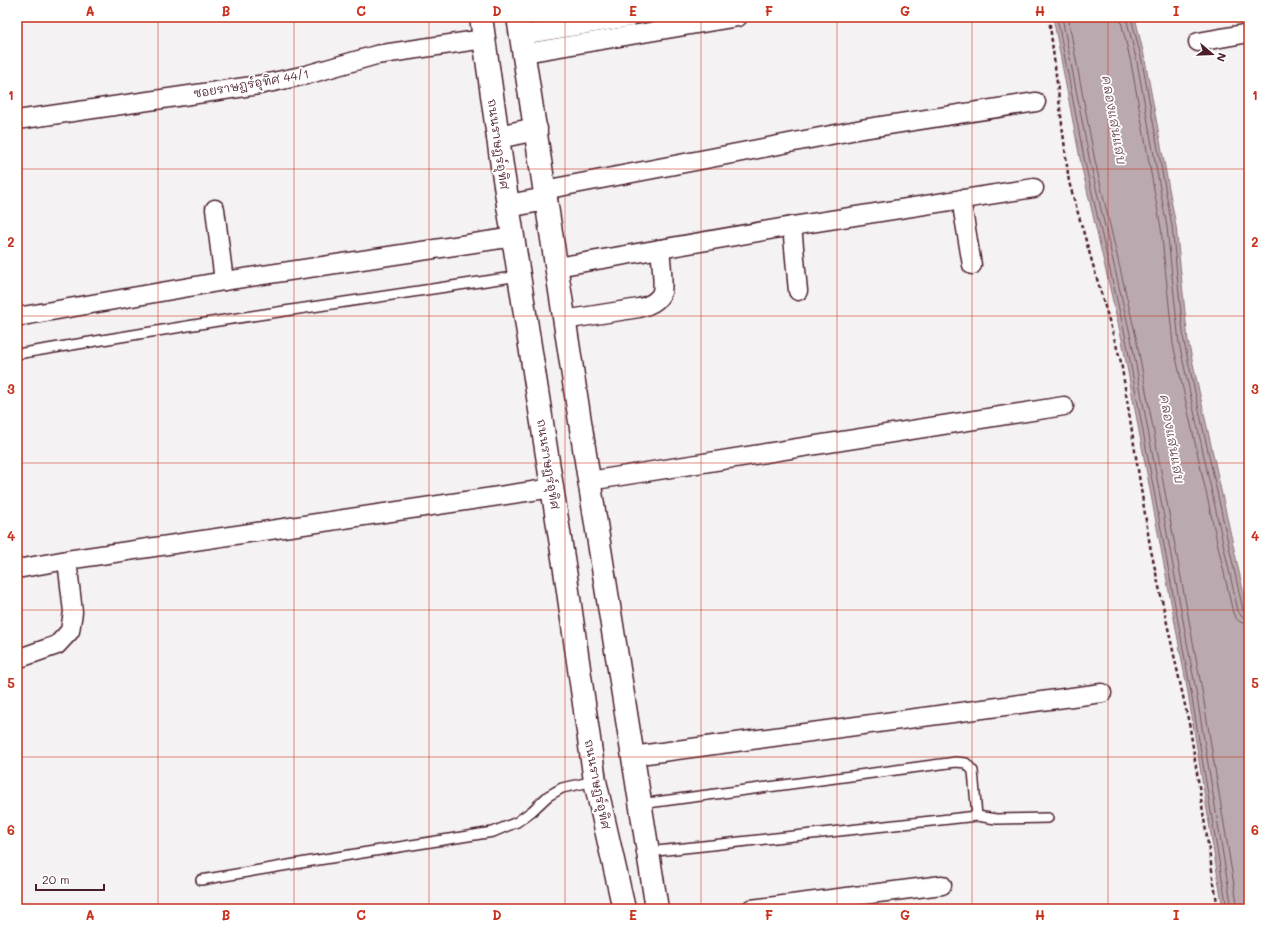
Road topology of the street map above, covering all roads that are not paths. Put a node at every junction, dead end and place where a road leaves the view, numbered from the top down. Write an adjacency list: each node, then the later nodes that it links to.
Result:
1 (481, 17): 6 (main road, ถนนราษฎร์อุทิศ)
2 (630, 17): 5 (street)
3 (738, 17): 5 (street)
4 (1249, 33): 7 (street)
5 (522, 35): 10 (main road)
6 (484, 39): 9 (street, ซอยราษฎร์อุทิศ 44/1); 11 (main road, ถนนราษฎร์อุทิศ)
7 (1198, 42)
8 (1036, 102): 13 (street)
9 (17, 120)
10 (536, 129): 11 (main road); 13 (main road)
11 (498, 136): 15 (main road, ถนนราษฎร์อุทิศ)
12 (1034, 188): 14 (street)
13 (545, 194): 15 (main road); 21 (main road)
14 (961, 199): 17 (street); 20 (street)
15 (508, 206): 18 (main road, ถนนราษฎร์อุทิศ)
16 (215, 209): 23 (street)
17 (792, 226): 19 (street); 24 (street)
18 (514, 237): 22 (main road, ถนนราษฎร์อุทิศ); 23 (street)
19 (660, 249): 21 (street); 26 (street)
20 (972, 265)
21 (556, 267): 26 (main road)
22 (519, 276): 27 (lane); 30 (main road, ถนนราษฎร์อุทิศ)
23 (224, 281): 25 (street)
24 (798, 291)
25 (17, 317)
26 (564, 320): 29 (main road)
27 (17, 354)
28 (1064, 406): 29 (street)
29 (589, 481): 35 (main road)
30 (553, 488): 31 (street); 36 (main road, ถนนราษฎร์อุทิศ)
31 (67, 560): 32 (street); 33 (street)
32 (17, 569)
33 (17, 659)
34 (1102, 693): 35 (street)
35 (632, 756): 37 (main road)
36 (595, 780): 41 (lane); 43 (main road, ถนนราษฎร์อุทิศ)
37 (640, 804): 38 (lane); 40 (main road)
38 (977, 816): 39 (lane); 40 (lane)
39 (1048, 818)
40 (648, 852): 44 (main road)
41 (201, 880)
42 (942, 885): 45 (street)
43 (624, 909)
44 (657, 909)
45 (751, 909)

